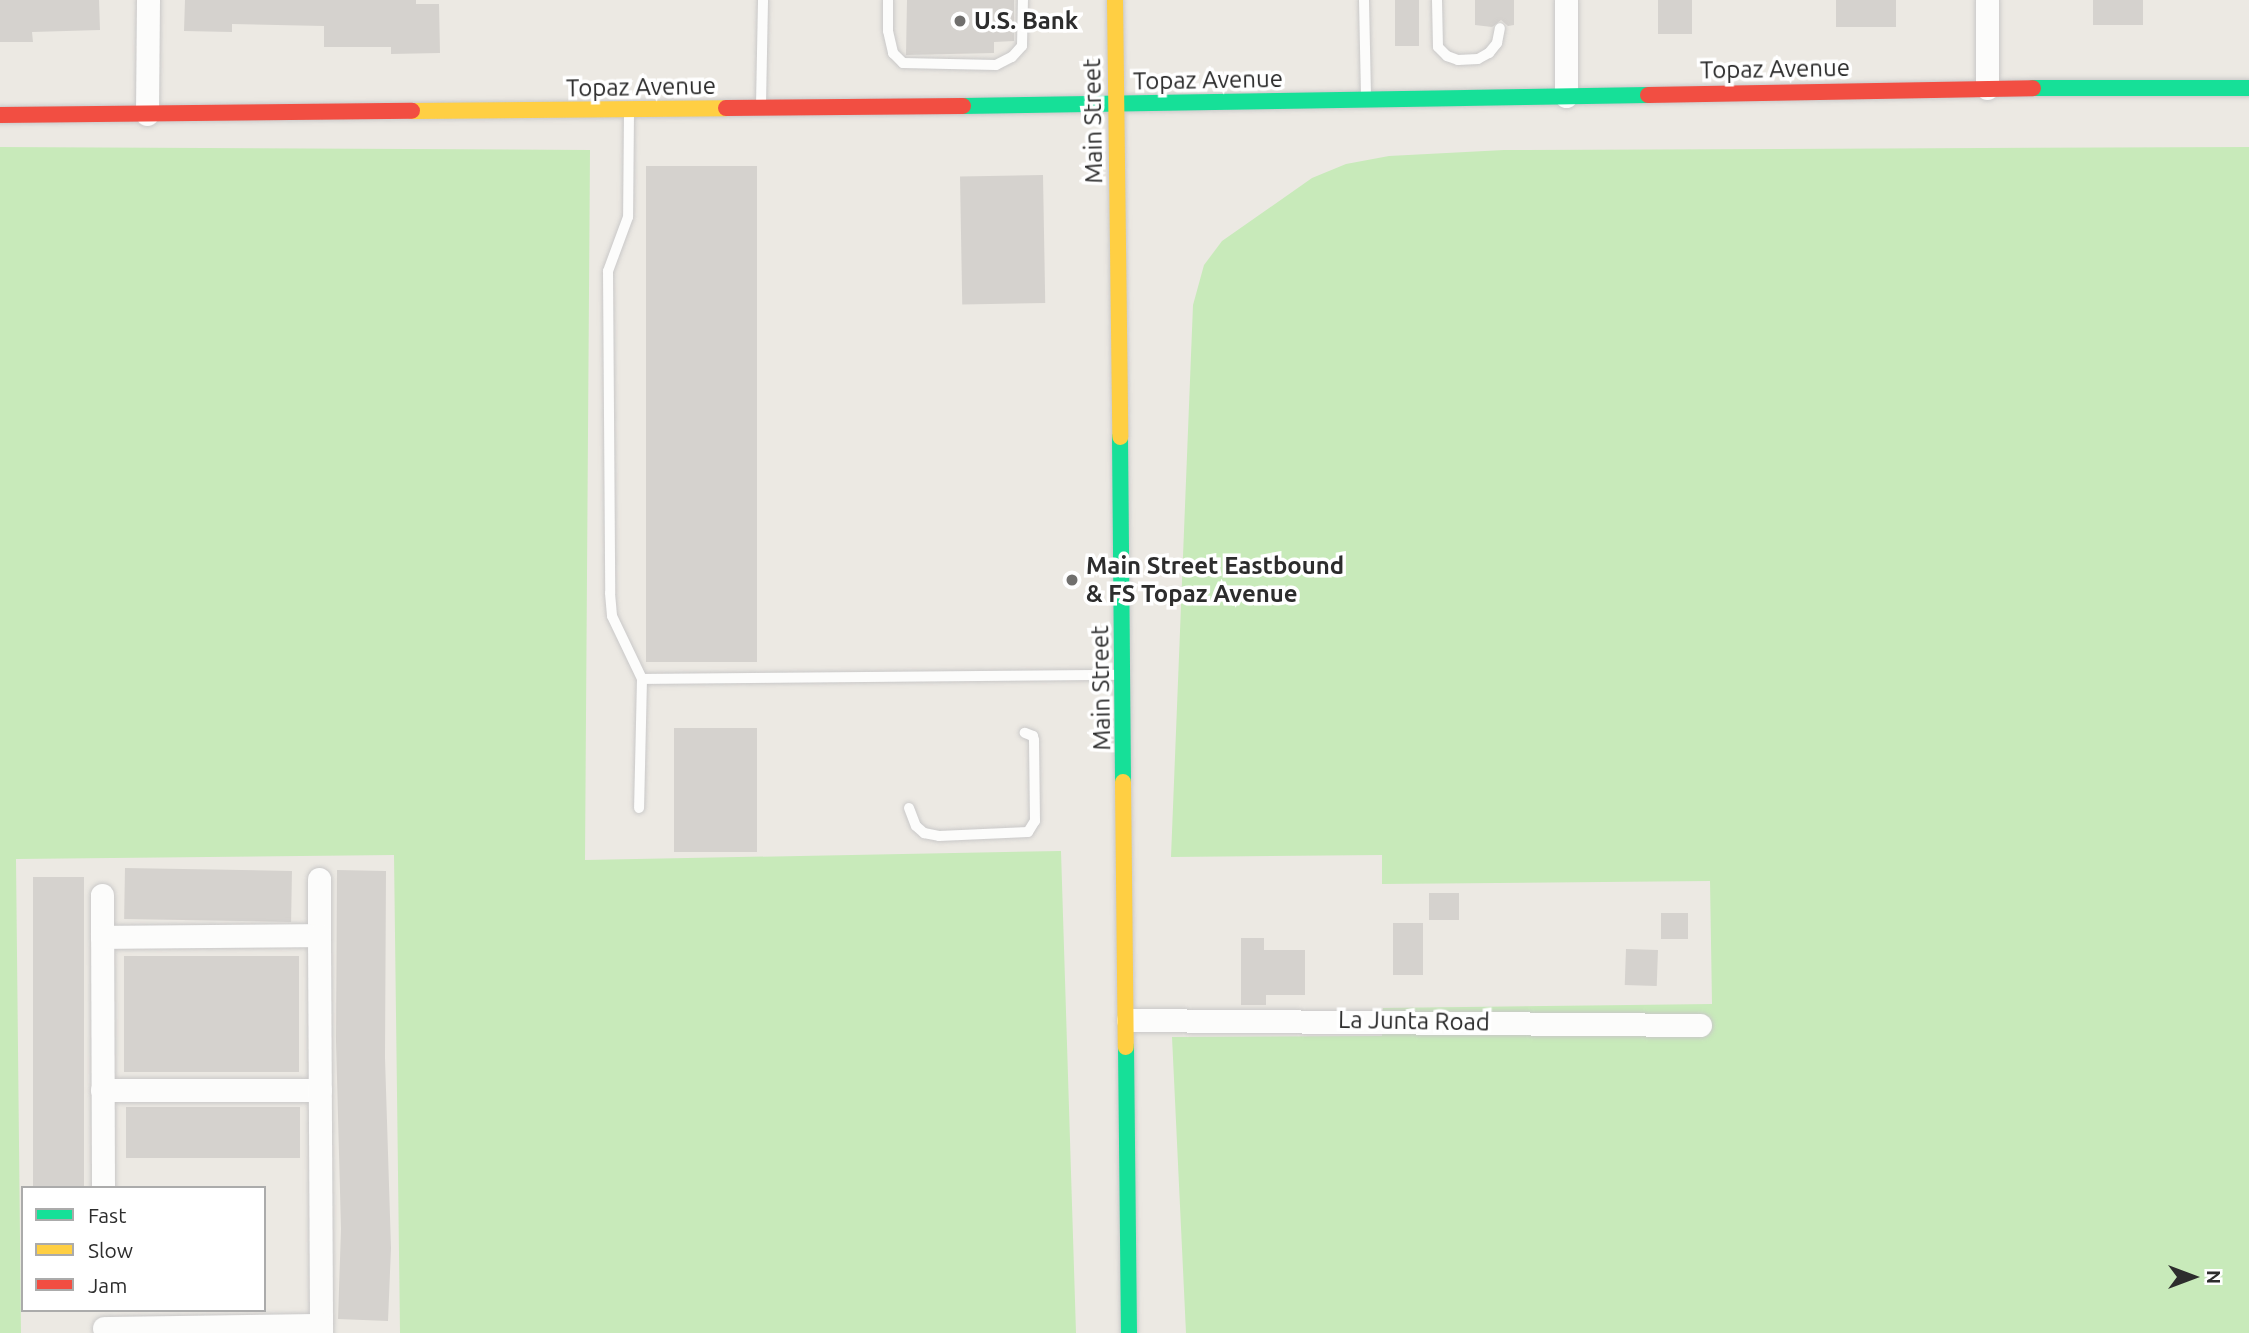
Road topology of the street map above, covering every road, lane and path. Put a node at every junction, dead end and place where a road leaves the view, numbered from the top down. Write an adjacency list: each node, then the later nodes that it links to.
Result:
1 (148, 0): 18 (street)
2 (762, 0): 16 (lane)
3 (888, 0): 4 (lane)
4 (1023, 0)
5 (1115, 0): 15 (street, Main Street)
6 (1364, 0): 14 (lane)
7 (1437, 0): 10 (lane)
8 (1566, 0): 13 (street)
9 (1987, 0): 11 (street)
10 (1500, 28)
11 (1987, 88): 12 (street, Topaz Avenue); 13 (street, Topaz Avenue)
12 (2249, 88)
13 (1566, 96): 14 (street, Topaz Avenue)
14 (1366, 100): 15 (street, Topaz Avenue)
15 (1115, 105): 16 (street, Topaz Avenue); 20 (street, Main Street)
16 (761, 108): 17 (street, Topaz Avenue)
17 (629, 109): 18 (street, Topaz Avenue); 21 (lane)
18 (147, 114): 19 (street, Topaz Avenue)
19 (0, 115)
20 (1123, 675): 21 (lane); 29 (street, Main Street)
21 (642, 679): 23 (lane)
22 (1025, 733): 24 (lane)
23 (639, 807)
24 (909, 808)
25 (319, 879): 27 (street)
26 (102, 895): 28 (street)
27 (319, 935): 28 (street); 32 (street)
28 (102, 937): 31 (street)
29 (1128, 1020): 30 (street, La Junta Road); 36 (street, Main Street)
30 (1700, 1025)
31 (102, 1090): 32 (street); 33 (street)
32 (320, 1090): 35 (street)
33 (103, 1186)
34 (104, 1324): 35 (street)
35 (321, 1329)
36 (1129, 1333)

